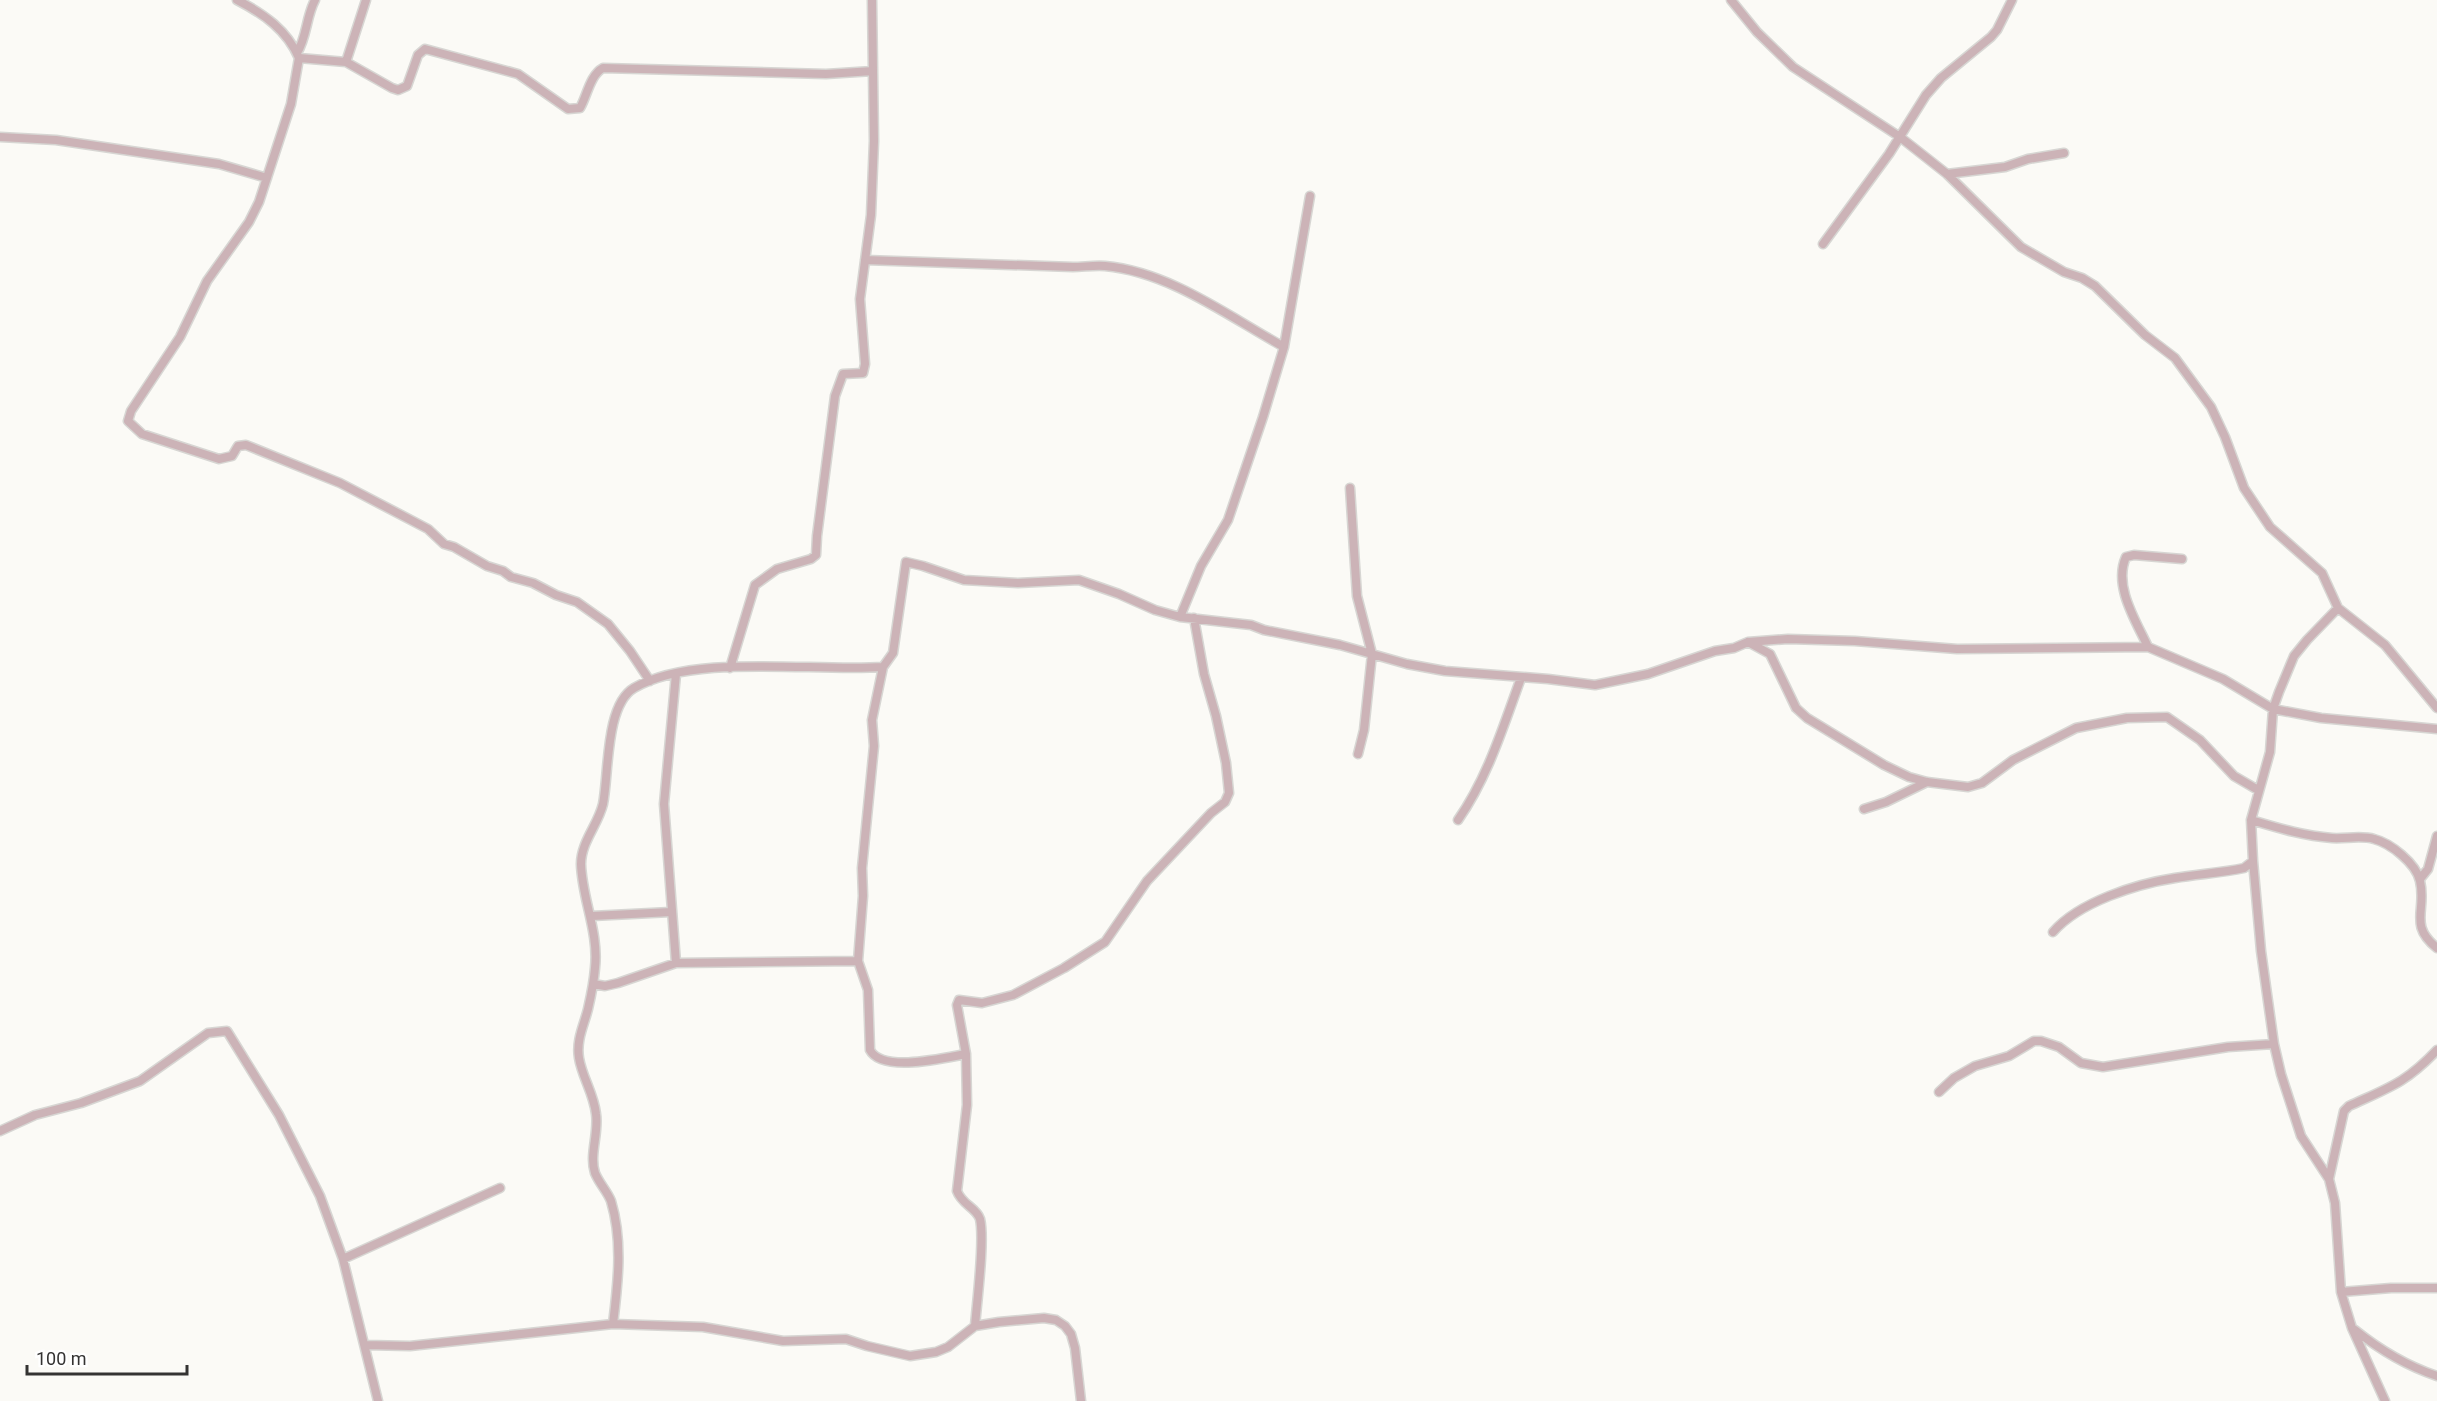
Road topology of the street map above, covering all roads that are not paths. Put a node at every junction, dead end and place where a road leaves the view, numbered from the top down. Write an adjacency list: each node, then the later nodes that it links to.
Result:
1 (237, 0): 7 (street)
2 (315, 0): 7 (street)
3 (366, 0): 8 (street)
4 (872, 0): 9 (street)
5 (1731, 0): 11 (street)
6 (2012, 0): 11 (street)
7 (298, 56): 8 (street); 14 (street)
8 (346, 62): 9 (street)
9 (873, 71): 17 (street)
10 (0, 137): 14 (street)
11 (1900, 137): 13 (street); 16 (street)
12 (2064, 153): 13 (street)
13 (1947, 174): 21 (street)
14 (267, 178): 31 (street)
15 (1310, 196): 18 (street)
16 (1823, 244)
17 (865, 260): 18 (street); 28 (street)
18 (1284, 347): 22 (street)
19 (1350, 488): 26 (street)
20 (2182, 559): 25 (street)
21 (2338, 608): 32 (street); 33 (street)
22 (1180, 617): 23 (street); 27 (street)
23 (1194, 618): 26 (street); 53 (street)
24 (1748, 642): 25 (street); 30 (street); 36 (street)
25 (2148, 647): 33 (street)
26 (1372, 654): 30 (street); 35 (street)
27 (883, 667): 28 (street); 48 (street)
28 (730, 668): 29 (street)
29 (676, 674): 31 (street); 44 (street)
30 (1521, 678): 39 (street)
31 (650, 681): 45 (street)
32 (2437, 708)
33 (2273, 709): 34 (street); 37 (street)
34 (2437, 729)
35 (1358, 754)
36 (1927, 782): 37 (street); 38 (street)
37 (2258, 790): 40 (street)
38 (1864, 809)
39 (1458, 820)
40 (2251, 820): 42 (street); 43 (street)
41 (2437, 836): 43 (street)
42 (2253, 861): 46 (street); 51 (street)
43 (2420, 879): 47 (street)
44 (671, 912): 45 (street); 49 (street)
45 (592, 916): 50 (street)
46 (2053, 932)
47 (2437, 948)
48 (858, 961): 49 (street); 53 (street)
49 (676, 963): 50 (street)
50 (592, 984): 61 (street)
51 (2274, 1044): 54 (street); 56 (street)
52 (2437, 1050): 56 (street)
53 (966, 1054): 62 (street)
54 (1939, 1092)
55 (0, 1131): 58 (street)
56 (2329, 1179): 60 (street)
57 (500, 1188): 58 (street)
58 (343, 1259): 64 (street)
59 (2437, 1288): 60 (street)
60 (2341, 1292): 63 (street)
61 (613, 1324): 62 (street); 64 (street)
62 (975, 1326): 67 (street)
63 (2352, 1328): 65 (street); 68 (street)
64 (366, 1345): 66 (street)
65 (2437, 1376)
66 (378, 1401)
67 (1081, 1401)
68 (2385, 1401)

